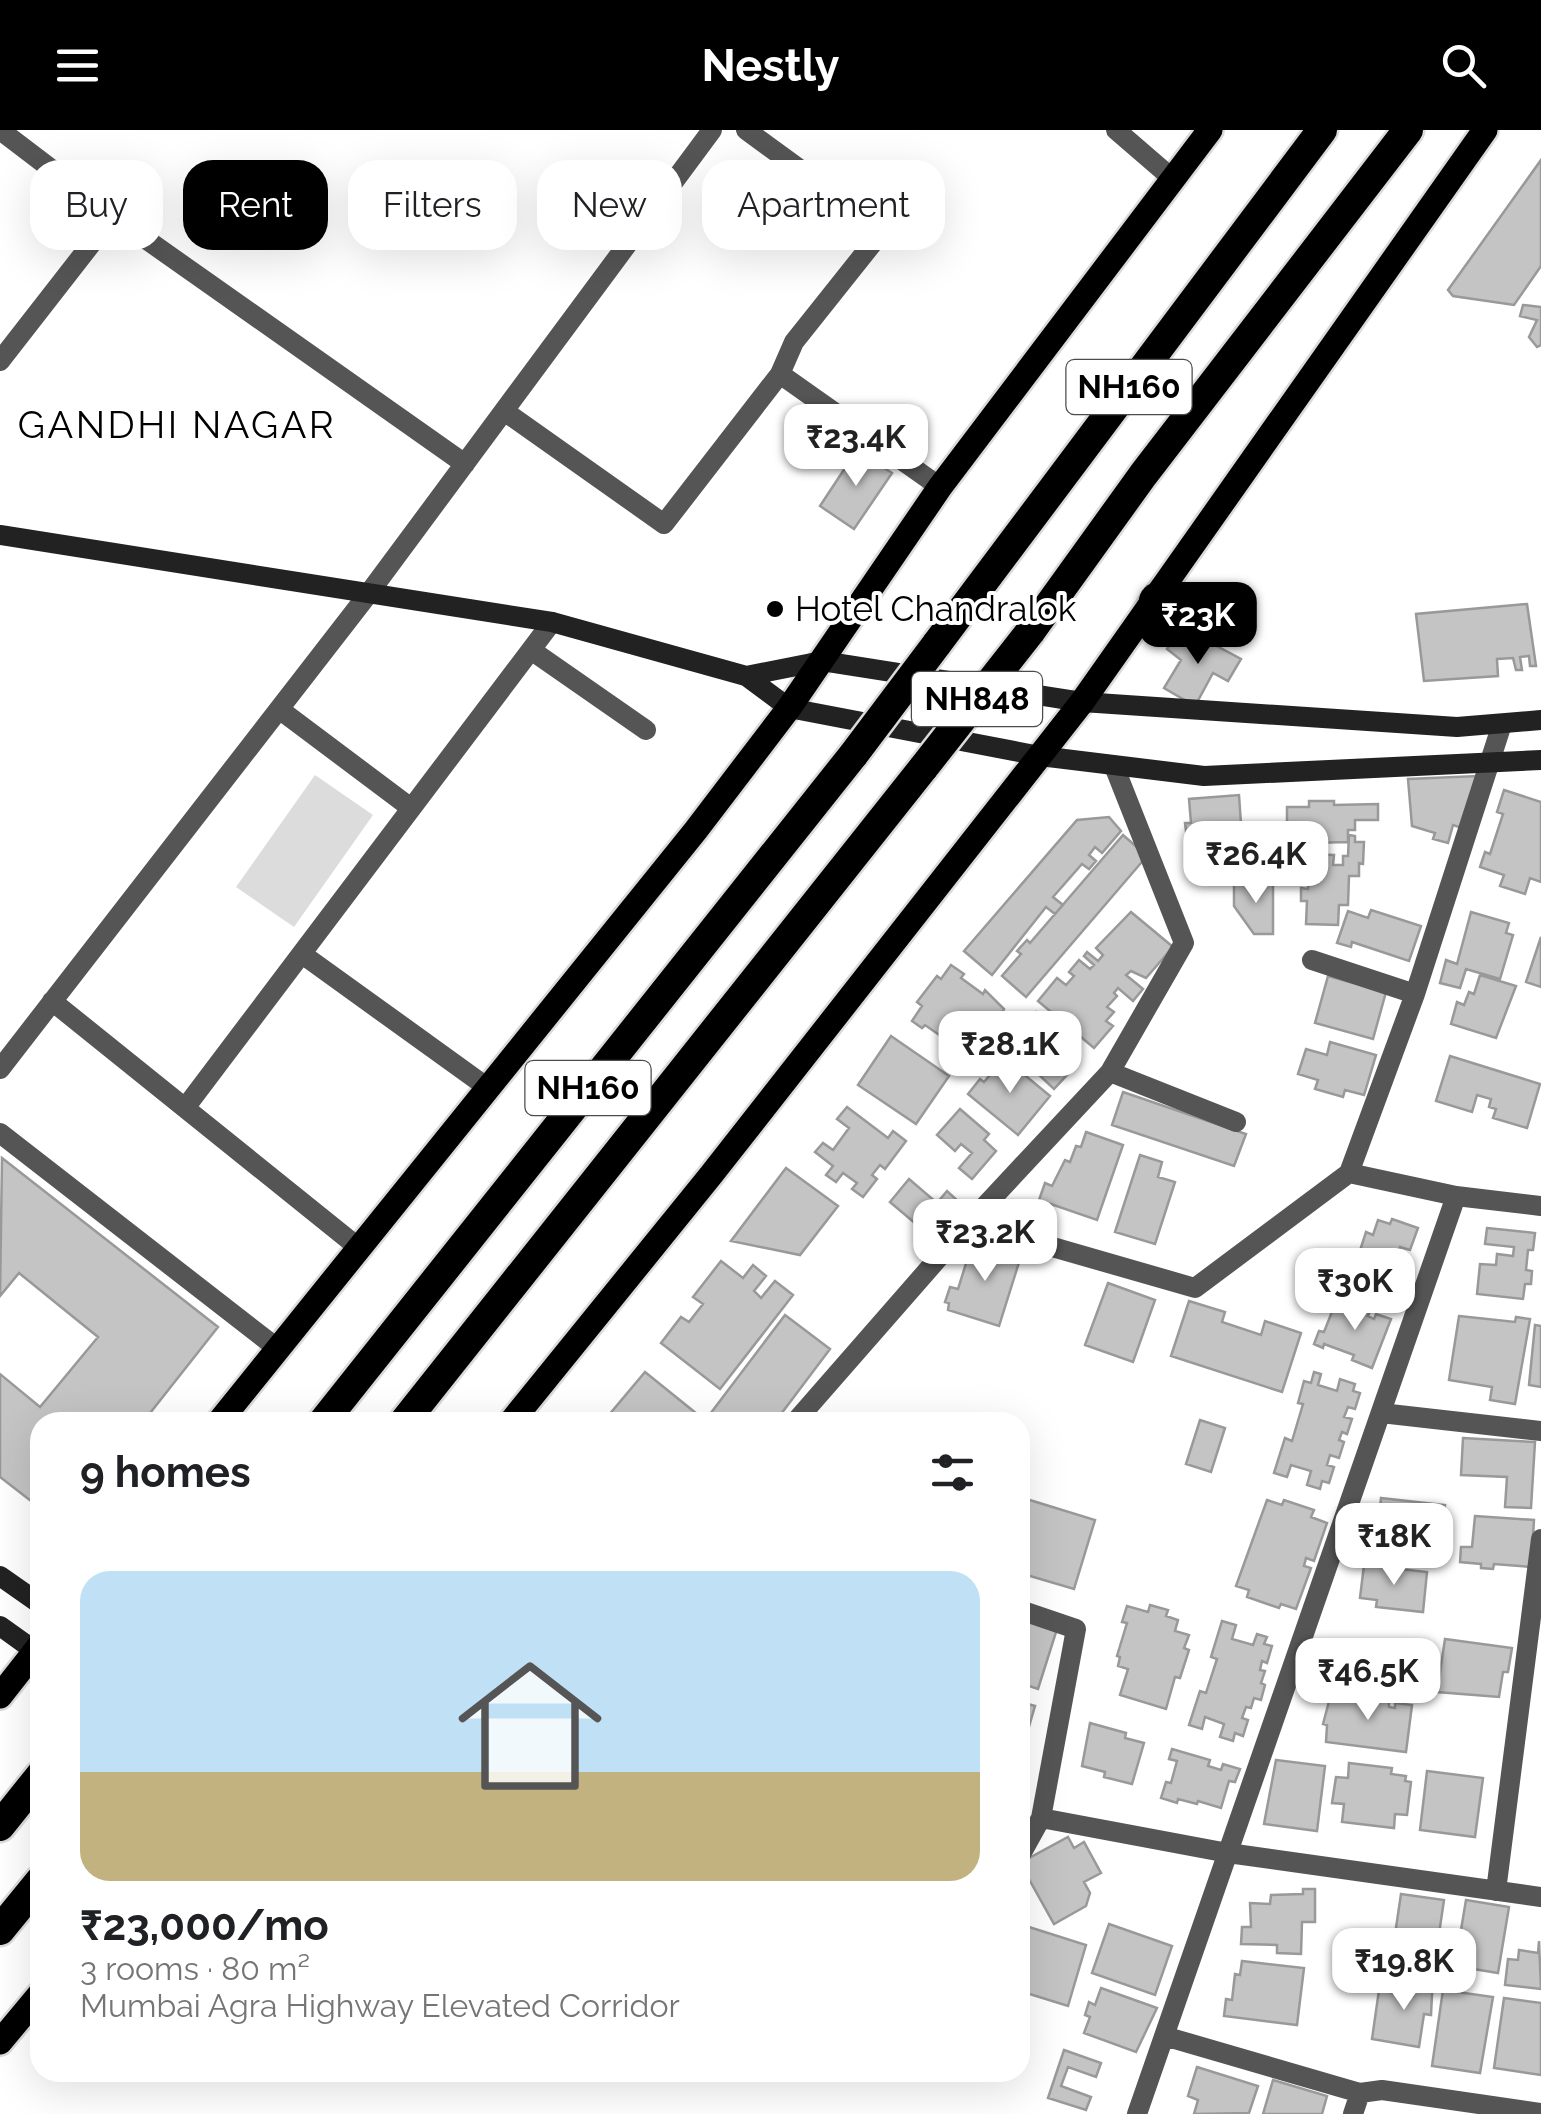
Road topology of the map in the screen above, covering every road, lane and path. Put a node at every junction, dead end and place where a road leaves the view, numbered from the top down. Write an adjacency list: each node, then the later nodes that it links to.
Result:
1 (0, 130): 9 (street)
2 (712, 130): 15 (street)
3 (746, 130): 14 (street)
4 (1116, 130): 10 (street)
5 (1210, 130): 10 (main road)
6 (1322, 130): 54 (highway, NH160, bridge)
7 (1408, 130): 21 (highway, NH160)
8 (1486, 130): 25 (main road)
9 (39, 160)
10 (1174, 180): 17 (main road)
11 (86, 250): 13 (street)
12 (160, 250): 16 (street)
13 (0, 361)
14 (780, 374): 15 (street); 17 (street)
15 (504, 411): 16 (street)
16 (465, 464): 19 (street)
17 (940, 487): 23 (main road)
18 (0, 535): 19 (street)
19 (369, 593): 20 (street); 27 (street)
20 (552, 622): 22 (street); 24 (street)
21 (1030, 632): 34 (highway, NH848, bridge)
22 (530, 650): 30 (street); 36 (street)
23 (822, 660): 24 (street); 25 (street); 26 (main road)
24 (746, 676): 26 (street)
25 (1082, 702): 29 (street); 31 (main road)
26 (790, 708): 31 (street); 43 (main road)
27 (280, 709): 36 (street); 40 (street)
28 (1541, 720): 29 (street)
29 (1502, 724): 33 (street)
30 (646, 730)
31 (1040, 756): 35 (street); 56 (main road)
32 (1541, 760): 33 (street)
33 (1489, 764): 35 (street); 39 (street)
34 (924, 766): 55 (highway, NH160)
35 (1114, 766): 42 (street)
36 (412, 808): 37 (street)
37 (302, 954): 43 (street); 44 (street)
38 (1312, 960): 39 (street)
39 (1415, 994): 47 (street)
40 (52, 1002): 41 (street); 44 (street)
41 (0, 1069)
42 (1110, 1072): 45 (street); 50 (street)
43 (488, 1088): 51 (main road)
44 (185, 1108): 51 (street)
45 (1236, 1122)
46 (0, 1133): 52 (street)
47 (1349, 1173): 48 (street); 50 (street)
48 (1456, 1196): 49 (street); 58 (street)
49 (1541, 1206)
50 (969, 1223): 57 (street)
51 (360, 1248): 52 (main road)
52 (278, 1349): 53 (main road)
53 (227, 1412)
54 (331, 1412)
55 (412, 1412)
56 (519, 1412)
57 (803, 1412)
58 (1381, 1413): 59 (street); 72 (street)
59 (1541, 1431)
60 (1541, 1539): 73 (street)
61 (0, 1576): 62 (street)
62 (30, 1597)
63 (1030, 1613): 69 (street)
64 (0, 1626): 65 (street)
65 (30, 1643)
66 (30, 1658): 67 (main road)
67 (0, 1696)
68 (30, 1788): 70 (highway)
69 (1042, 1818): 71 (street); 72 (street)
70 (0, 1826)
71 (1030, 1839)
72 (1228, 1853): 73 (street); 78 (street)
73 (1496, 1891): 75 (street)
74 (30, 1893): 76 (highway)
75 (1541, 1897)
76 (0, 1930)
77 (30, 2006): 79 (main road)
78 (1164, 2036): 80 (street); 82 (street)
79 (0, 2042)
80 (1356, 2104): 81 (street)
81 (1541, 2113)
82 (1137, 2114)

